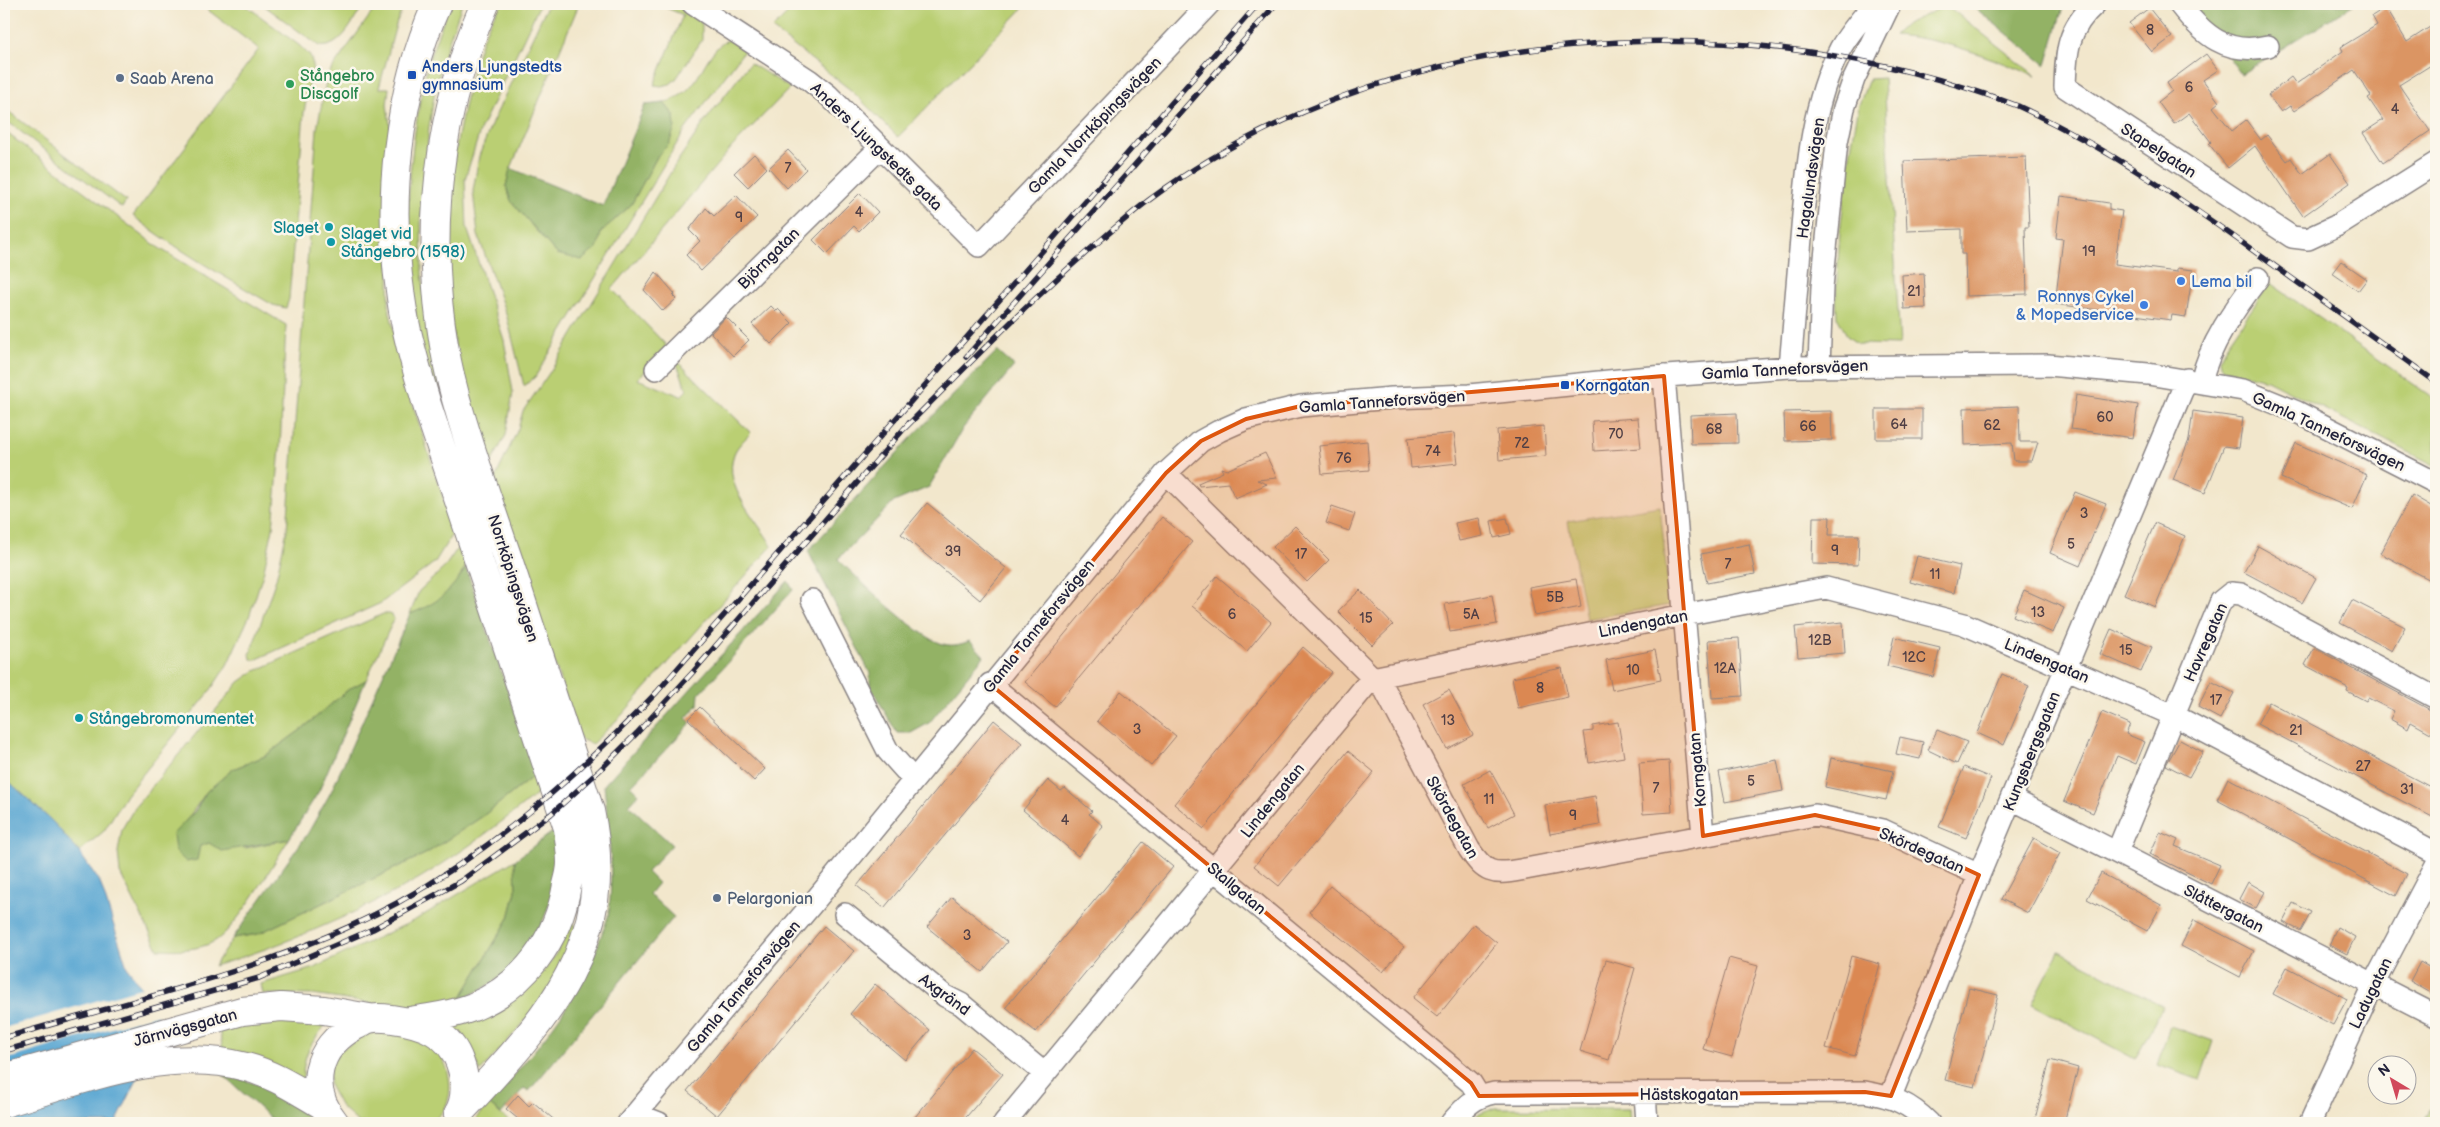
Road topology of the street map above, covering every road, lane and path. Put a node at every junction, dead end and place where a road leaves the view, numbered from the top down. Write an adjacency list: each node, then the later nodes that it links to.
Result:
1 (437, 4): 40 (main road, Norrköpingsvägen)
2 (693, 4): 10 (street, Anders Ljungstedts gata)
3 (1209, 4): 12 (street, Gamla Norrköpingsvägen)
4 (1874, 4): 15 (street, Hagalundsvägen)
5 (1890, 4): 14 (street, Hagalundsvägen)
6 (2095, 4): 11 (street, Stapelgatan)
7 (2179, 4): 9 (street)
8 (486, 6): 48 (main road, Norrköpingsvägen)
9 (2268, 46)
10 (880, 148): 12 (street, Anders Ljungstedts gata); 16 (street, Björngatan)
11 (2436, 163)
12 (979, 246)
13 (2258, 278): 18 (street, Kungsbergsgatan)
14 (1819, 366): 15 (street, Gamla Tanneforsvägen); 18 (street, Gamla Tanneforsvägen)
15 (1790, 367): 17 (street, Gamla Tanneforsvägen)
16 (656, 368)
17 (1664, 376): 19 (street, Gamla Tanneforsvägen); 22 (street, Korngatan)
18 (2194, 380): 20 (street, Gamla Tanneforsvägen); 23 (street, Kungsbergsgatan)
19 (1166, 473): 24 (street, Skördegatan); 25 (street, Gamla Tanneforsvägen)
20 (2436, 483)
21 (812, 600): 28 (street)
22 (1684, 614): 23 (street, Lindengatan); 24 (street, Lindengatan); 30 (street, Korngatan)
23 (2065, 668): 27 (street, Lindengatan); 29 (street, Kungsbergsgatan)
24 (1372, 678): 30 (street, Skördegatan); 34 (street, Lindengatan)
25 (990, 684): 28 (street, Gamla Tanneforsvägen); 34 (street, Stallgatan)
26 (2436, 698): 27 (street, Havregatan)
27 (2173, 715): 31 (street, Havregatan); 32 (street, Lindengatan)
28 (913, 779): 49 (street, Gamla Tanneforsvägen)
29 (2012, 799): 31 (street, Slåttergatan); 35 (street, Kungsbergsgatan)
30 (1703, 836): 35 (street, Skördegatan)
31 (2118, 852): 37 (street, Slåttergatan)
32 (2436, 853)
33 (2436, 865): 37 (street, Ladugatan)
34 (1215, 869): 41 (street, Lindengatan); 44 (street, Stallgatan)
35 (1979, 875): 45 (street, Kungsbergsgatan)
36 (845, 914): 41 (street, Axgränd)
37 (2373, 985): 38 (street, Slåttergatan); 55 (street, Ladugatan)
38 (2436, 1016)
39 (369, 1018): 40 (main road, Järnvägsgatan); 42 (main road, Järnvägsgatan); 47 (main road)
40 (409, 1021): 48 (main road)
41 (1045, 1074): 51 (street, Lindengatan)
42 (4, 1078)
43 (1645, 1094): 44 (street, Hästskogatan); 45 (street, Hästskogatan); 53 (street)
44 (1479, 1096): 52 (street)
45 (1891, 1096): 54 (street, Hästskogatan)
46 (4, 1103): 47 (main road, Järnvägsgatan)
47 (328, 1114)
48 (455, 1118)
49 (632, 1119): 50 (street)
50 (659, 1123)
51 (1004, 1123)
52 (1451, 1123)
53 (1647, 1123)
54 (1930, 1123)
55 (2310, 1123)

